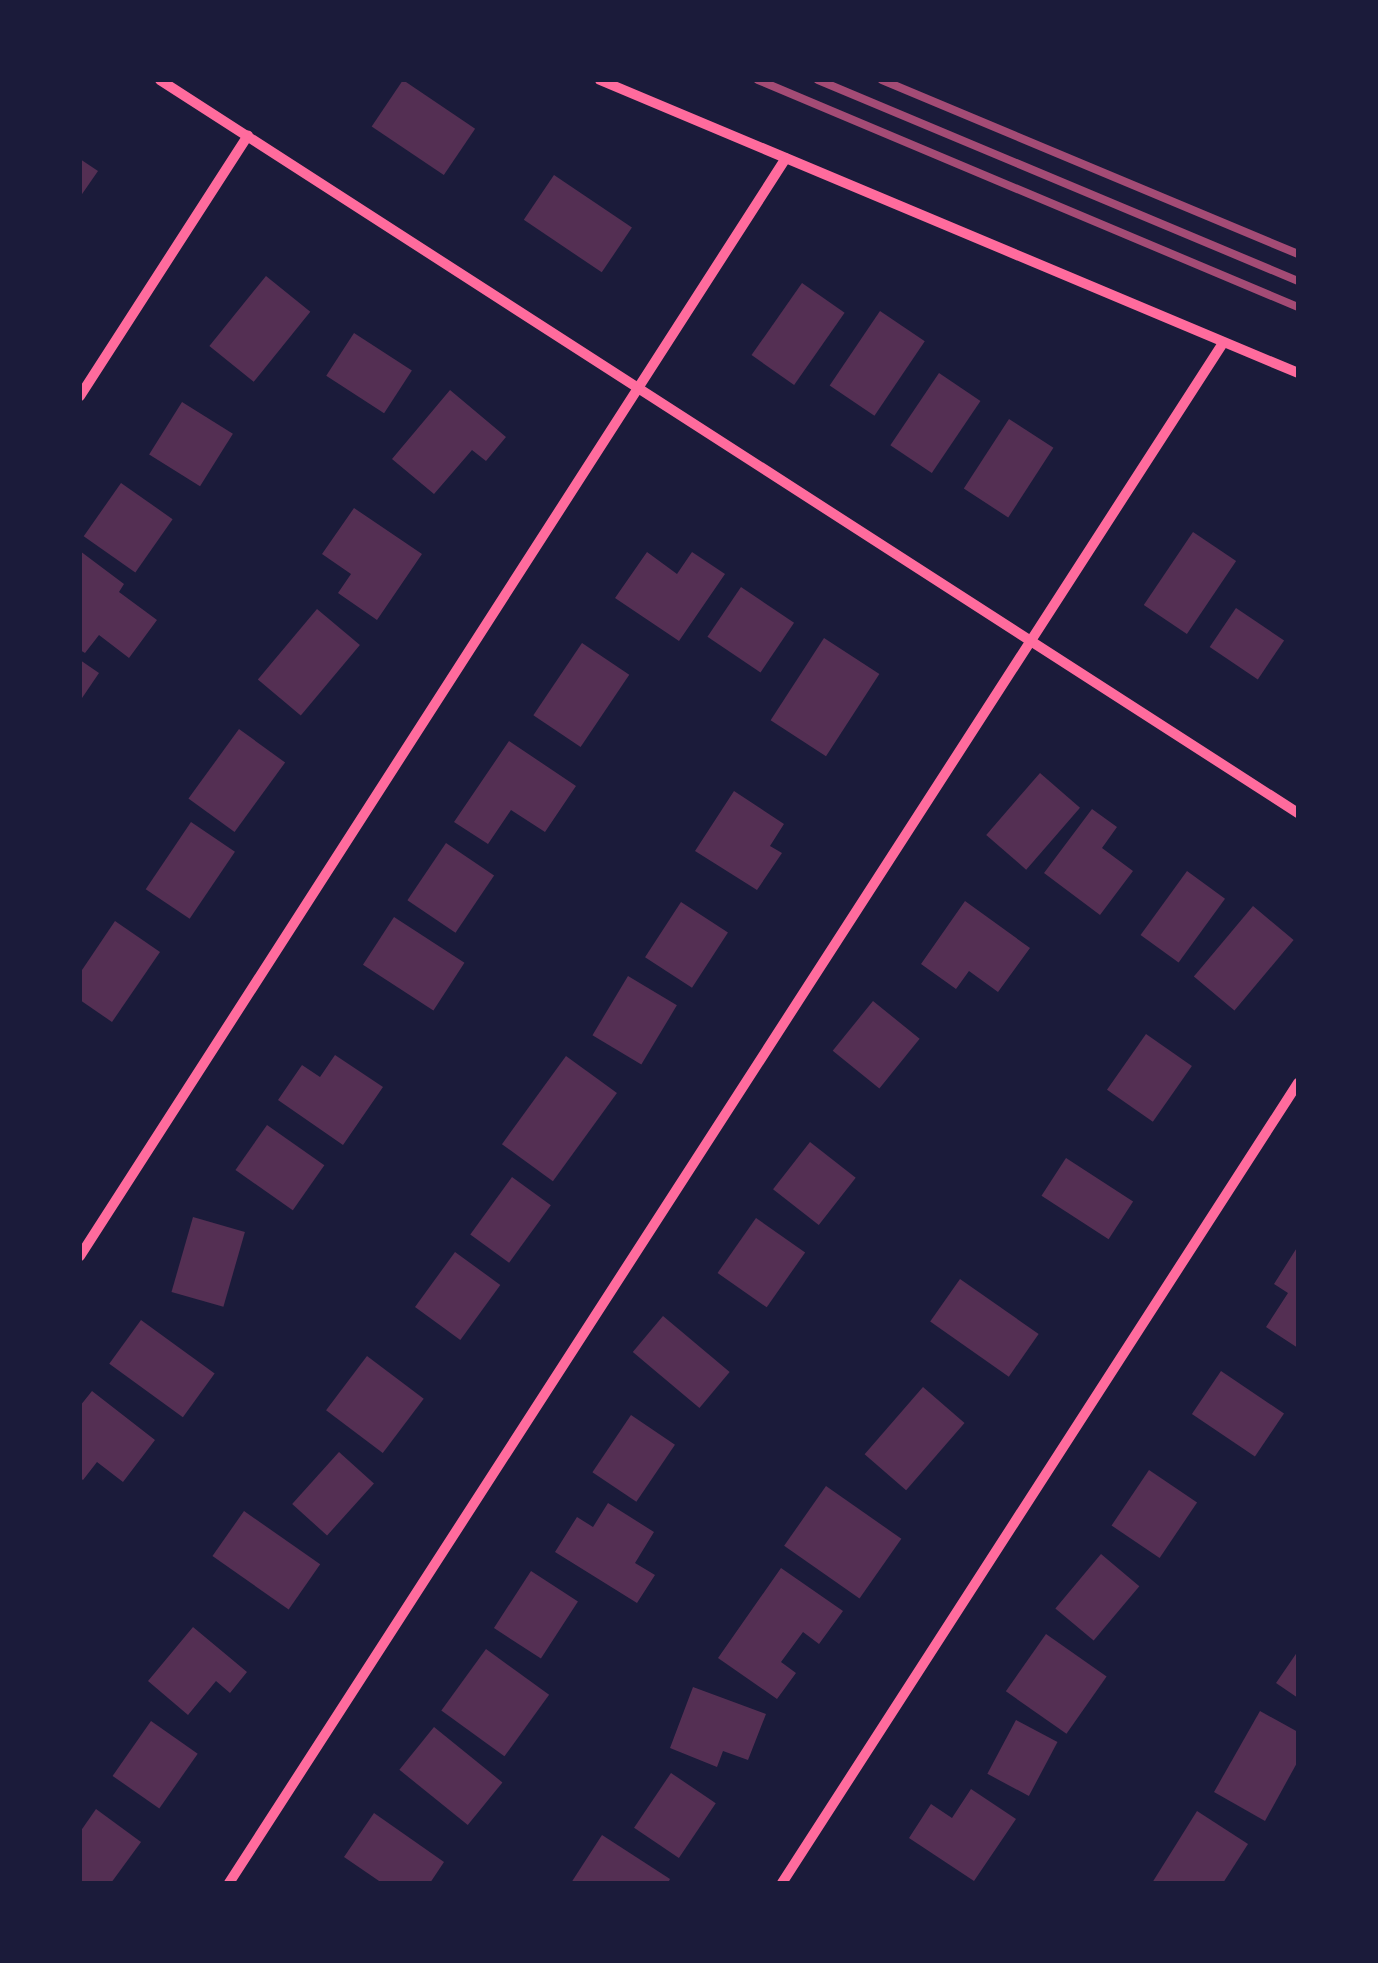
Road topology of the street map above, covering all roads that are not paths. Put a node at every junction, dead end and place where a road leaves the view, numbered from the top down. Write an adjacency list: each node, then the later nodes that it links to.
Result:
1 (160, 80): 3 (street)
2 (600, 80): 4 (street)
3 (248, 136): 7 (street); 8 (street)
4 (786, 158): 5 (street); 7 (street)
5 (1224, 343): 6 (street); 9 (street)
6 (1298, 373)
7 (638, 387): 9 (street); 12 (street)
8 (80, 396)
9 (1031, 640): 10 (street); 13 (street)
10 (1298, 813)
11 (1298, 1083): 14 (street)
12 (80, 1256)
13 (229, 1883)
14 (782, 1883)

